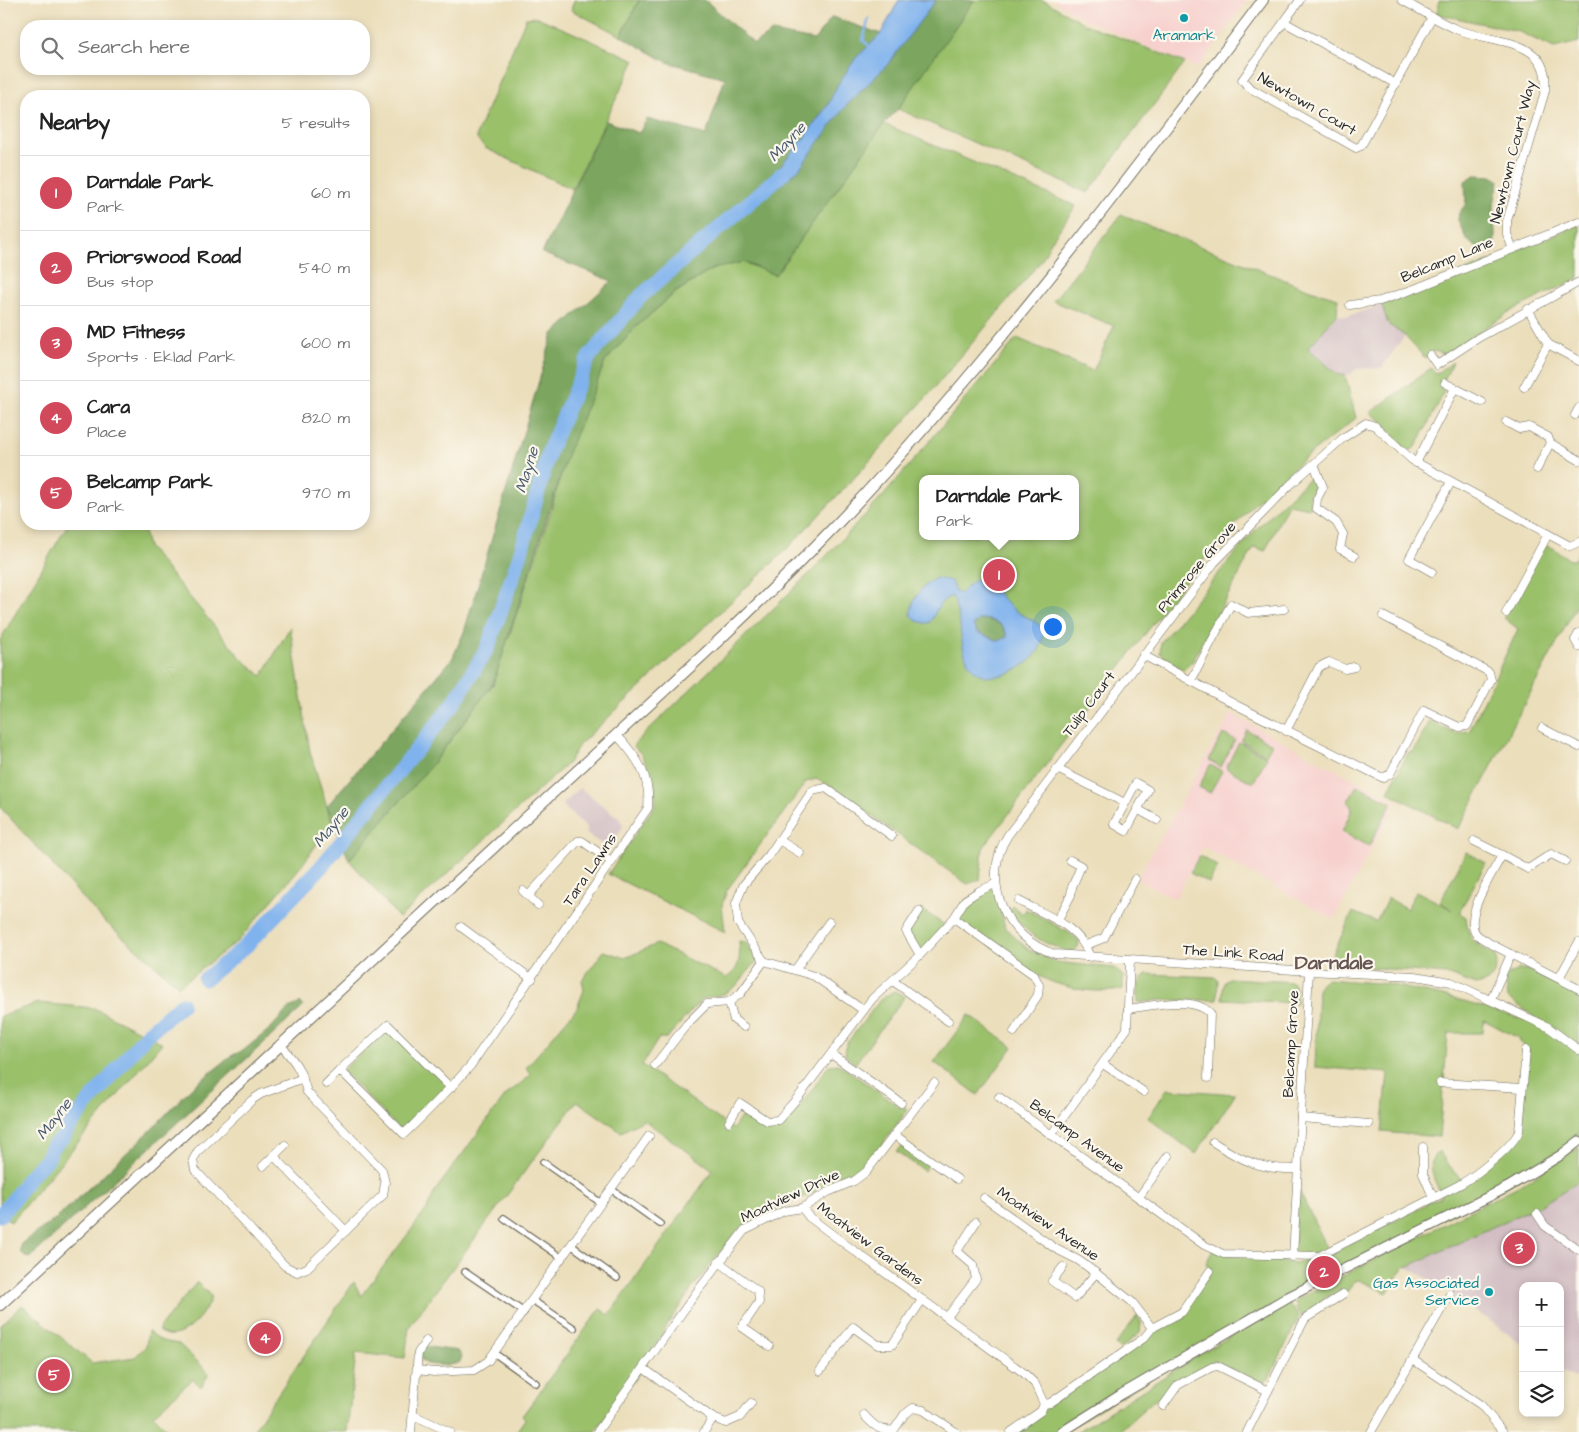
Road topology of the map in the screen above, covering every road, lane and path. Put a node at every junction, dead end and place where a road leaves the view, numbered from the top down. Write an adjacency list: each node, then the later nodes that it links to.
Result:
1 (1264, 0): 40 (main road)
2 (1300, 0): 5 (street, Newtown Court)
3 (1402, 0): 4 (street)
4 (1432, 17): 6 (street, Newtown Court); 8 (street, Newtown Court Way)
5 (1284, 22): 6 (street); 6 (street, Newtown Court)
6 (1396, 84)
7 (1579, 222): 8 (street, Belcamp Lane)
8 (1513, 249): 10 (street, Belcamp Lane)
9 (1579, 282): 11 (street)
10 (1350, 305)
11 (1528, 309): 12 (street); 13 (street)
12 (1548, 344): 14 (street); 16 (street)
13 (1430, 356)
14 (1579, 361)
15 (1445, 383): 17 (street)
16 (1524, 387)
17 (1455, 388): 18 (street); 22 (street)
18 (1482, 402)
19 (1506, 422): 20 (street)
20 (1550, 443): 21 (street); 24 (street)
21 (1579, 460)
22 (1416, 463): 23 (street, Primrose Grove); 25 (street)
23 (1314, 464): 28 (street); 35 (street, Primrose Grove)
24 (1537, 469)
25 (1451, 482): 26 (street); 29 (street)
26 (1548, 534): 27 (street); 31 (street)
27 (1579, 542)
28 (1354, 556)
29 (1432, 572)
30 (1284, 608): 37 (street)
31 (1506, 613)
32 (1383, 616): 39 (street)
33 (1579, 633): 34 (street)
34 (1579, 647)
35 (1143, 655): 37 (street); 42 (street, Tulip Court)
36 (1354, 667): 39 (street)
37 (1191, 681): 39 (street)
38 (1542, 728): 41 (street)
39 (1286, 731)
40 (616, 734): 53 (street, Tara Lawns); 83 (main road)
41 (1579, 747)
42 (1057, 769): 43 (street); 55 (street, Tulip Court)
43 (1125, 804): 44 (street); 44 (street)
44 (1137, 809): 45 (street)
45 (1157, 820)
46 (892, 836): 47 (street)
47 (779, 840): 49 (street); 69 (street)
48 (1474, 841): 50 (street)
49 (800, 853)
50 (1502, 855): 52 (street); 65 (street)
51 (1070, 860): 60 (street)
52 (1565, 861)
53 (612, 862): 57 (street); 73 (street, Tara Lawns)
54 (1135, 879): 64 (street)
55 (995, 884): 59 (street); 67 (street, The Link Road)
56 (1019, 901): 60 (street)
57 (538, 905)
58 (919, 911): 66 (street)
59 (954, 918): 66 (street); 82 (street)
60 (1056, 921): 64 (street)
61 (829, 922): 70 (street)
62 (461, 927): 73 (street)
63 (1579, 942): 72 (street)
64 (1086, 945): 67 (street)
65 (1511, 954): 72 (street); 76 (street)
66 (920, 955): 74 (street)
67 (1090, 957): 68 (street, The Link Road)
68 (1130, 960): 71 (street, The Link Road); 78 (street)
69 (764, 961): 70 (street); 77 (street)
70 (795, 970): 79 (street)
71 (1309, 972): 76 (street, The Link Road); 100 (street, Belcamp Grove)
72 (1559, 978): 75 (street)
73 (532, 979): 95 (street, Tara Lawns)
74 (893, 981): 79 (street); 80 (street)
75 (1579, 989)
76 (1491, 999): 85 (street, The Link Road)
77 (729, 1002): 81 (street); 88 (street)
78 (1128, 1009): 87 (street); 91 (street)
79 (863, 1010): 86 (street)
80 (948, 1020)
81 (744, 1027)
82 (1014, 1032)
83 (280, 1044): 90 (street); 141 (main road)
84 (1526, 1050): 96 (street, Belcamp Avenue)
85 (1579, 1050)
86 (831, 1054): 99 (street); 101 (street)
87 (1103, 1064): 97 (street); 103 (street)
88 (655, 1065)
89 (340, 1070): 94 (street); 95 (street); 95 (street, Tara Lawns)
90 (303, 1078): 126 (street); 126 (street)
91 (1208, 1078)
92 (934, 1082): 105 (street, Moatview Drive)
93 (1440, 1083): 96 (street)
94 (326, 1084)
95 (451, 1088)
96 (1522, 1088): 118 (street, Belcamp Avenue)
97 (1144, 1092)
98 (999, 1098): 103 (street, Belcamp Avenue)
99 (900, 1103)
100 (1301, 1118): 102 (street, Belcamp Grove); 114 (street, Belcamp Grove)
101 (729, 1122)
102 (1369, 1124)
103 (1051, 1134): 117 (street, Belcamp Avenue)
104 (649, 1136): 116 (street)
105 (896, 1136): 115 (street); 121 (street, Moatview Drive)
106 (1579, 1141): 167 (street)
107 (1213, 1142): 114 (street)
108 (286, 1145): 110 (street)
109 (1423, 1147): 118 (street)
110 (274, 1156): 113 (street); 126 (street)
111 (1168, 1156): 117 (street)
112 (543, 1162): 120 (street)
113 (263, 1166)
114 (1298, 1169): 129 (street, Belcamp Grove)
115 (957, 1180)
116 (611, 1189): 120 (street); 125 (street)
117 (1139, 1197): 129 (street, Belcamp Avenue)
118 (1433, 1197): 129 (street, Belcamp Avenue)
119 (984, 1198): 135 (street, Moatview Avenue)
120 (602, 1202): 127 (street)
121 (802, 1208): 131 (street, Moatview Drive); 140 (street, Moatview Gardens)
122 (1537, 1214): 128 (street)
123 (504, 1218): 130 (street)
124 (976, 1222): 143 (street)
125 (660, 1224)
126 (346, 1231)
127 (571, 1246): 130 (street); 136 (street)
128 (1579, 1250)
129 (1293, 1257)
130 (562, 1258): 139 (street)
131 (719, 1262): 147 (street); 150 (street, Moatview Drive)
132 (1063, 1267): 135 (street, Moatview Avenue)
133 (1210, 1271): 145 (street)
134 (465, 1272): 142 (street)
135 (1096, 1273): 145 (street, Moatview Avenue)
136 (617, 1278)
137 (1344, 1294): 154 (street)
138 (1450, 1294): 149 (street)
139 (532, 1300): 142 (street); 144 (street)
140 (922, 1300): 143 (street, Moatview Gardens); 152 (street, Moatview Gardens)
141 (0, 1305)
142 (524, 1312): 148 (street)
143 (947, 1317): 156 (street, Moatview Gardens)
144 (574, 1328)
145 (1152, 1328): 156 (street)
146 (426, 1340): 151 (street)
147 (769, 1346)
148 (494, 1354): 151 (street); 153 (street)
149 (1413, 1360): 169 (street); 170 (street)
150 (643, 1368): 160 (street); 163 (street, Moatview Drive)
151 (417, 1370): 158 (street)
152 (820, 1371)
153 (536, 1383)
154 (1268, 1391): 157 (street); 168 (street)
155 (751, 1404): 160 (street)
156 (1044, 1404): 166 (street)
157 (1164, 1406)
158 (413, 1415): 161 (street); 162 (street)
159 (864, 1415): 165 (street)
160 (713, 1418): 164 (street)
161 (411, 1432)
162 (450, 1432)
163 (597, 1432)
164 (704, 1432)
165 (956, 1432)
166 (1011, 1432)
167 (1062, 1432)
168 (1247, 1432)
169 (1371, 1432)
170 (1503, 1432)

